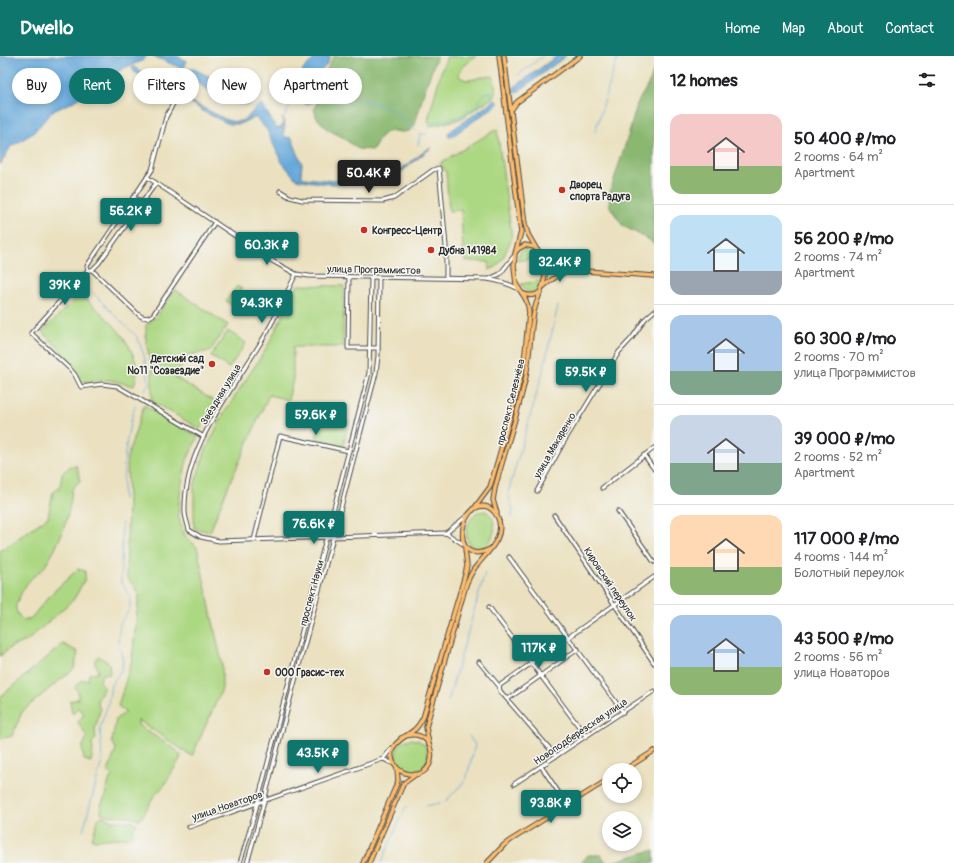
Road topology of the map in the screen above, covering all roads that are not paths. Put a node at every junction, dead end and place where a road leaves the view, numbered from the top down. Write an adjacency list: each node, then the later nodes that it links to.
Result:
1 (499, 56): 16 (main road)
2 (504, 56): 4 (main road)
3 (580, 56): 5 (main road)
4 (510, 100): 5 (main road); 7 (main road)
5 (517, 102): 7 (main road)
6 (173, 104): 8 (street)
7 (511, 111): 14 (main road)
8 (147, 177): 9 (street, улица Программистов); 11 (street)
9 (156, 183): 12 (street); 13 (street, улица Программистов)
10 (280, 191): 24 (street)
11 (134, 197): 12 (street); 17 (street)
12 (143, 203): 17 (street)
13 (215, 222): 17 (street); 19 (street, улица Программистов)
14 (537, 248): 15 (main road); 16 (main road)
15 (540, 252): 18 (main road); 26 (main road)
16 (515, 254): 25 (street); 27 (main road)
17 (90, 270): 31 (street)
18 (572, 270): 20 (main road); 26 (main road)
19 (296, 274): 21 (street, улица Программистов); 31 (street, Звёздная улица)
20 (654, 276)
21 (349, 277): 22 (street, улица Программистов); 29 (street)
22 (372, 278): 23 (street, улица Программистов); 29 (street, проспект Науки)
23 (379, 278): 24 (street, улица Программистов); 30 (street, проспект Науки)
24 (446, 278): 25 (street, улица Программистов)
25 (487, 279): 27 (street, улица Программистов)
26 (542, 289): 27 (main road); 42 (main road, проспект Селезнёва)
27 (520, 291): 38 (main road, проспект Селезнёва)
28 (654, 311): 37 (street, улица Макаренко)
29 (370, 348): 30 (street); 33 (street, проспект Науки)
30 (378, 348): 45 (street, проспект Науки)
31 (204, 437): 46 (street, Звёздная улица)
32 (654, 448): 34 (street)
33 (349, 451): 44 (street, проспект Науки); 46 (street)
34 (644, 455): 35 (street); 36 (street)
35 (654, 470)
36 (602, 488)
37 (537, 491)
38 (473, 510): 40 (main road); 42 (main road)
39 (618, 511): 50 (street)
40 (468, 515): 43 (street); 47 (main road)
41 (554, 515): 52 (street, Кировский переулок)
42 (498, 517): 48 (main road)
43 (446, 533): 45 (street); 47 (street)
44 (326, 537): 45 (street); 46 (street); 78 (street, проспект Науки)
45 (334, 537): 77 (street, проспект Науки)
46 (254, 540)
47 (464, 546): 48 (main road); 65 (main road)
48 (490, 549): 67 (main road)
49 (509, 557): 54 (street)
50 (654, 562)
51 (654, 577): 52 (street)
52 (615, 604): 54 (street); 57 (street, Кировский переулок)
53 (489, 607): 58 (street)
54 (568, 637): 55 (street); 58 (street)
55 (578, 649): 59 (street); 63 (street)
56 (479, 662): 60 (street)
57 (654, 663)
58 (530, 664): 59 (street); 60 (street)
59 (541, 677): 62 (street); 64 (street)
60 (499, 686): 62 (street)
61 (654, 691): 63 (street, Новоподберезская улица)
62 (508, 699): 69 (street)
63 (623, 712): 64 (street, Новоподберезская улица)
64 (586, 736): 69 (street, Новоподберезская улица)
65 (401, 738): 66 (main road); 67 (main road)
66 (396, 744): 70 (street); 72 (main road)
67 (429, 744): 74 (main road)
68 (654, 752): 71 (main road)
69 (556, 756): 73 (street, Новоподберезская улица)
70 (383, 759): 72 (street); 77 (street, улица Новаторов)
71 (636, 763)
72 (396, 766): 74 (main road); 83 (main road)
73 (541, 766): 76 (street, Новоподберезская улица); 79 (street)
74 (417, 774): 84 (main road)
75 (602, 783): 79 (main road)
76 (514, 784)
77 (265, 800): 78 (street, улица Новаторов); 82 (street, проспект Науки)
78 (257, 803): 80 (street, улица Новаторов); 81 (street, проспект Науки)
79 (566, 805): 85 (main road)
80 (189, 827)
81 (240, 863)
82 (247, 863)
83 (363, 863)
84 (369, 863)
85 (487, 863)

